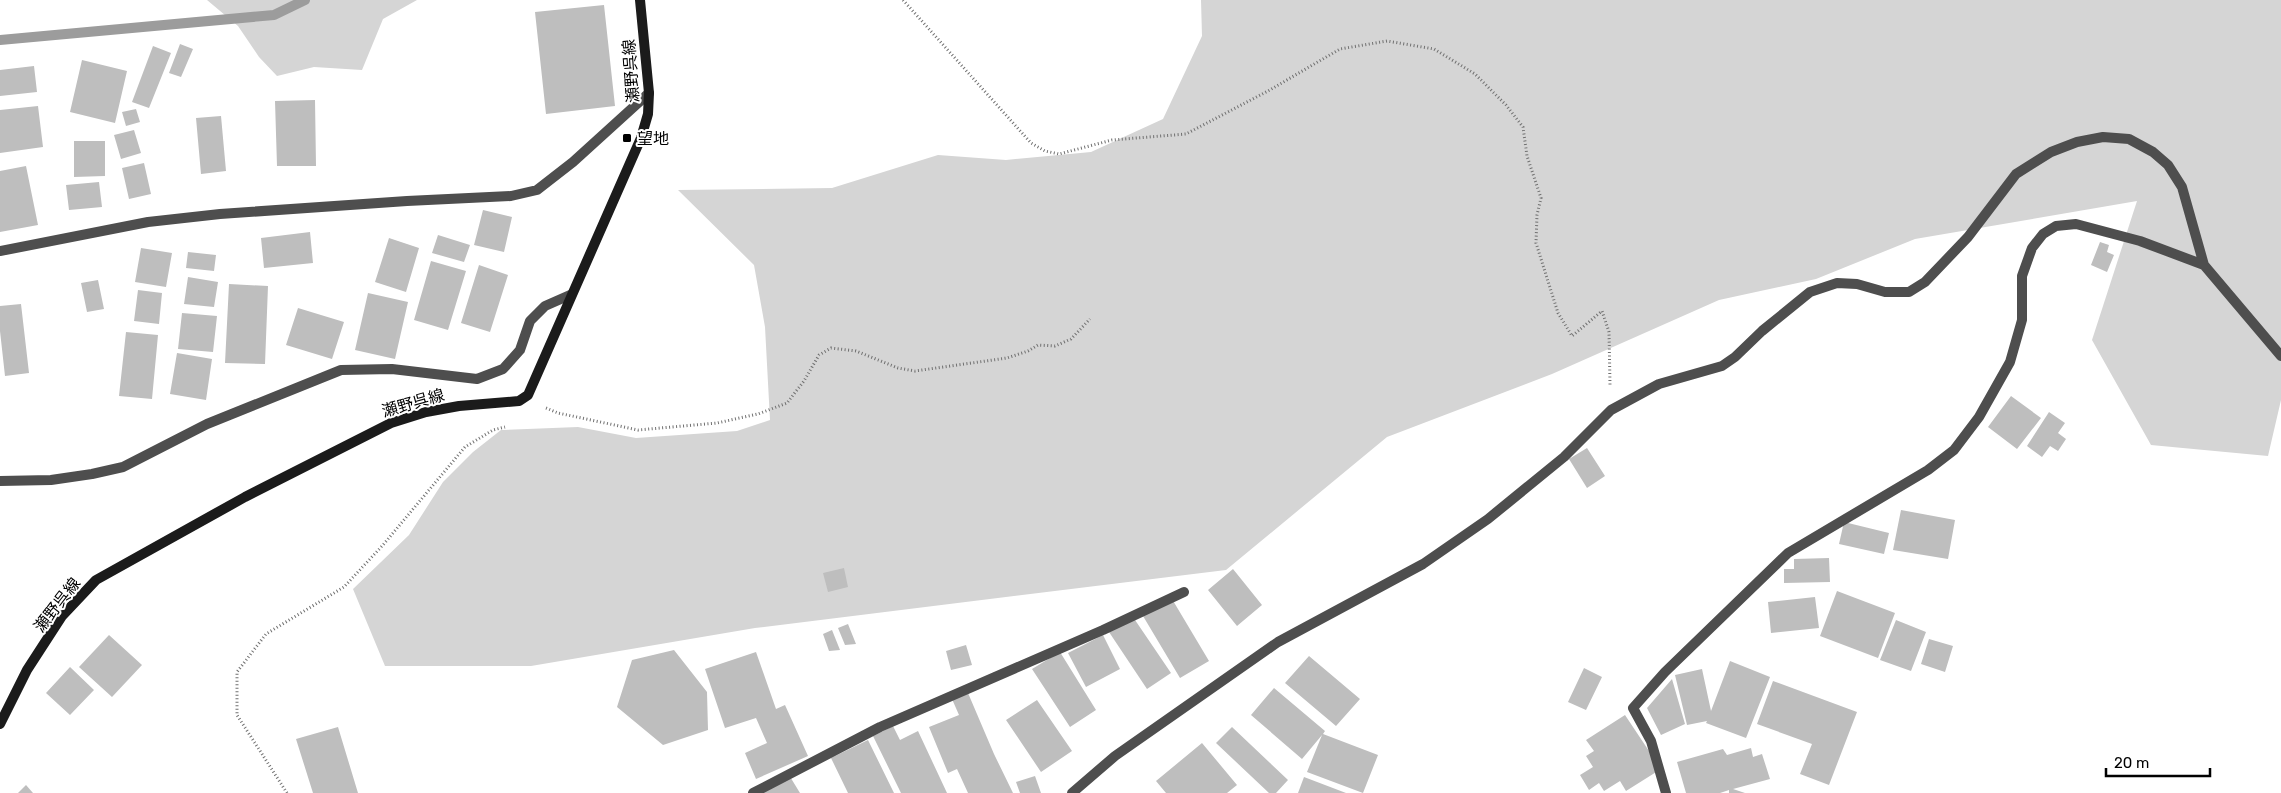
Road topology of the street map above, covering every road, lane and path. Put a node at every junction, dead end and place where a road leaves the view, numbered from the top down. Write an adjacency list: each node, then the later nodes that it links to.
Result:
1 (640, 0): 3 (main road, 瀬野呉線)
2 (903, 0): 10 (path)
3 (649, 93): 4 (street); 6 (main road, 瀬野呉線)
4 (0, 251)
5 (2204, 265): 8 (street); 10 (street); 18 (street)
6 (570, 295): 9 (main road, 瀬野呉線); 12 (street)
7 (1090, 319): 9 (path)
8 (2281, 356)
9 (528, 395): 14 (main road, 瀬野呉線)
10 (1611, 410): 17 (street)
11 (508, 426): 15 (path)
12 (0, 481)
13 (1184, 592): 16 (street)
14 (0, 724)
15 (287, 793)
16 (753, 793)
17 (1072, 793)
18 (1666, 793)

